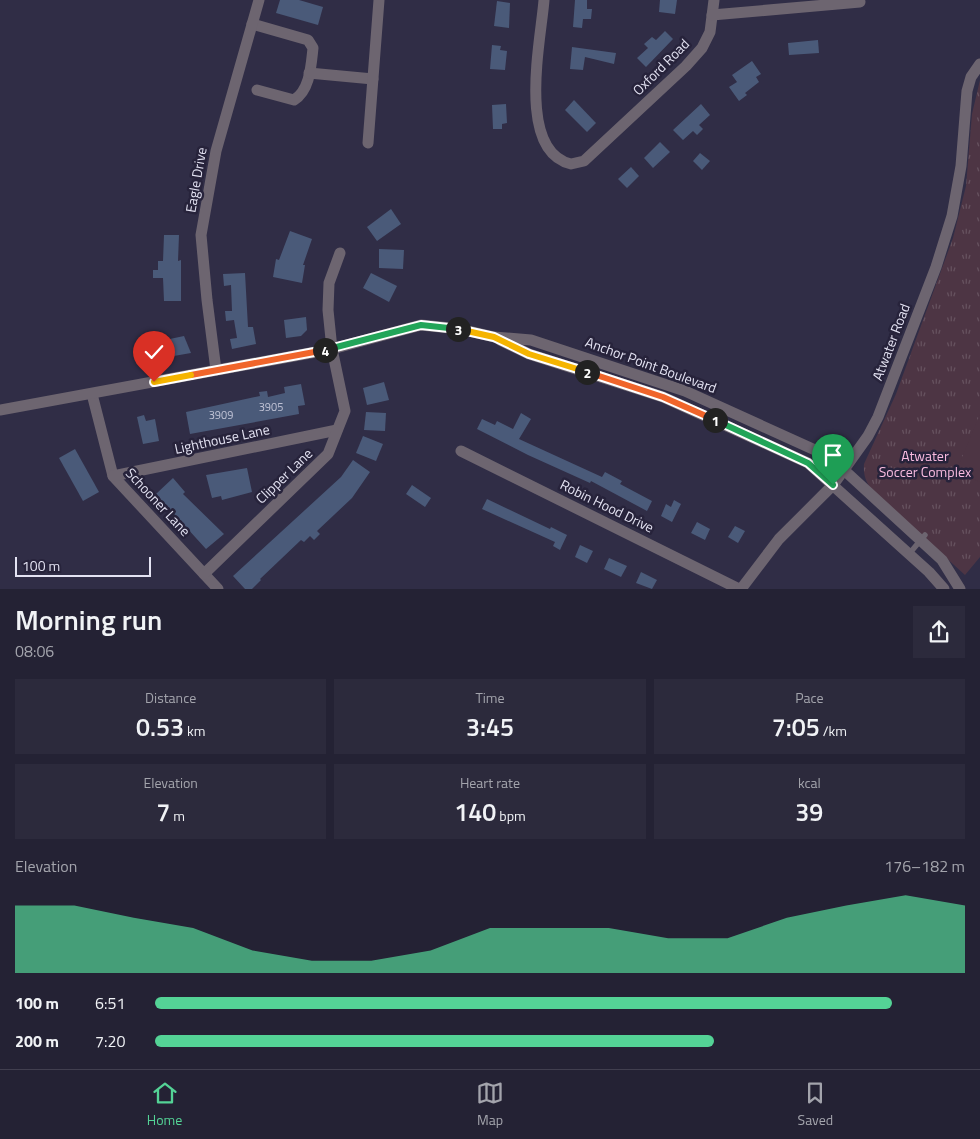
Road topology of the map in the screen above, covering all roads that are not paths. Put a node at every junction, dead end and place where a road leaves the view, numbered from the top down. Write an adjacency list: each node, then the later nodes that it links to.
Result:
1 (259, 0): 7 (street, Eagle Drive)
2 (379, 0): 10 (street)
3 (544, 0): 6 (street, Oxford Road)
4 (714, 0): 6 (street)
5 (860, 2): 6 (street)
6 (712, 15)
7 (252, 24): 9 (street); 16 (street, Eagle Drive)
8 (980, 64): 21 (street, Atwater Road)
9 (310, 73): 10 (street); 11 (street)
10 (373, 78): 12 (street)
11 (257, 90)
12 (368, 143)
13 (340, 253): 15 (street, Clipper Lane)
14 (494, 337): 15 (street, Anchor Point Boulevard); 21 (street, Anchor Point Boulevard); 23 (street, Anchor Point Boulevard)
15 (332, 349): 16 (street, Anchor Point Boulevard); 19 (street, Clipper Lane)
16 (216, 370): 17 (street, Anchor Point Boulevard)
17 (92, 394): 18 (street, Anchor Point Boulevard); 22 (street, Schooner Lane)
18 (0, 410)
19 (337, 430): 22 (street, Lighthouse Lane); 26 (street, Clipper Lane)
20 (461, 451): 28 (street, Robin Hood Drive)
21 (844, 470): 23 (street, Atwater Road); 24 (street, Anchor Point Boulevard)
22 (113, 476): 26 (street, Schooner Lane)
23 (833, 485): 25 (street, Anchor Point Boulevard); 28 (street, Atwater Road)
24 (923, 538): 25 (lane); 30 (street, Anchor Point Boulevard)
25 (909, 554): 29 (street, Anchor Point Boulevard)
26 (204, 574): 27 (street, Schooner Lane)
27 (218, 589)
28 (740, 589)
29 (944, 589)
30 (960, 589)

